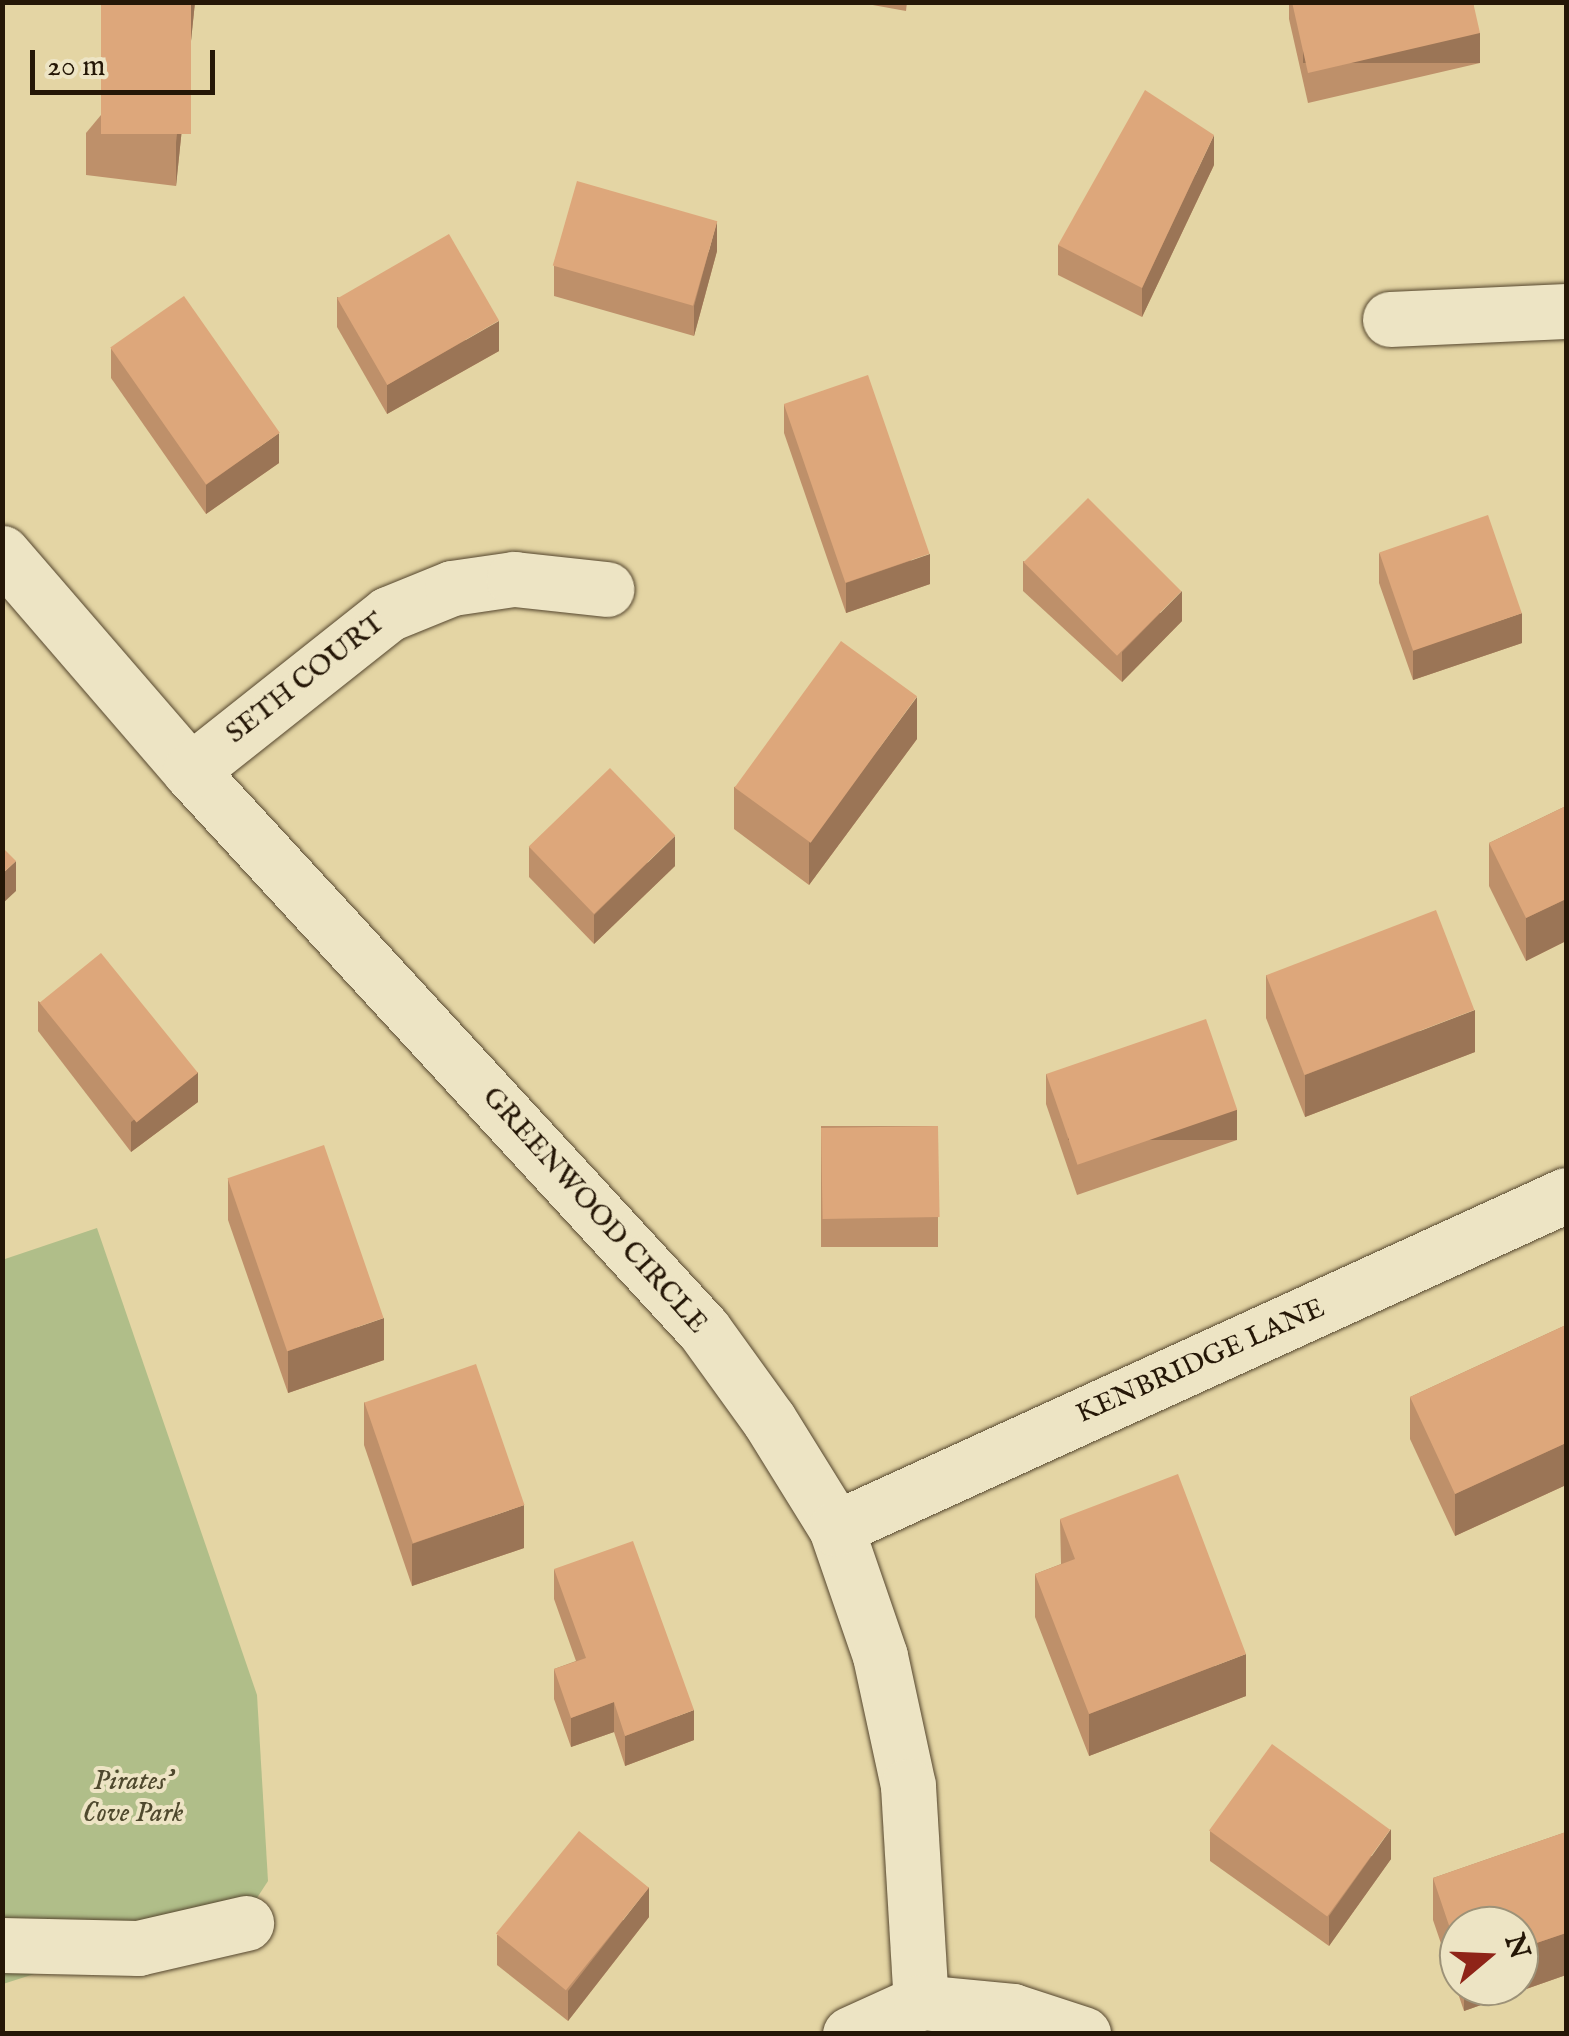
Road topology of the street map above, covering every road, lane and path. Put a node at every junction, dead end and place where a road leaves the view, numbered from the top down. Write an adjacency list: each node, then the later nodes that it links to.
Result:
1 (1566, 311): 2 (street)
2 (1390, 319)
3 (2, 553): 5 (street, GREENWOOD CIRCLE)
4 (606, 589): 5 (street, SETH COURT)
5 (190, 771): 7 (street, GREENWOOD CIRCLE)
6 (1566, 1195): 7 (street, KENBRIDGE LANE)
7 (836, 1528): 10 (street, GREENWOOD CIRCLE)
8 (246, 1923): 9 (street)
9 (2, 1945)
10 (920, 2002): 11 (street); 12 (street)
11 (850, 2034)
12 (1083, 2034)

